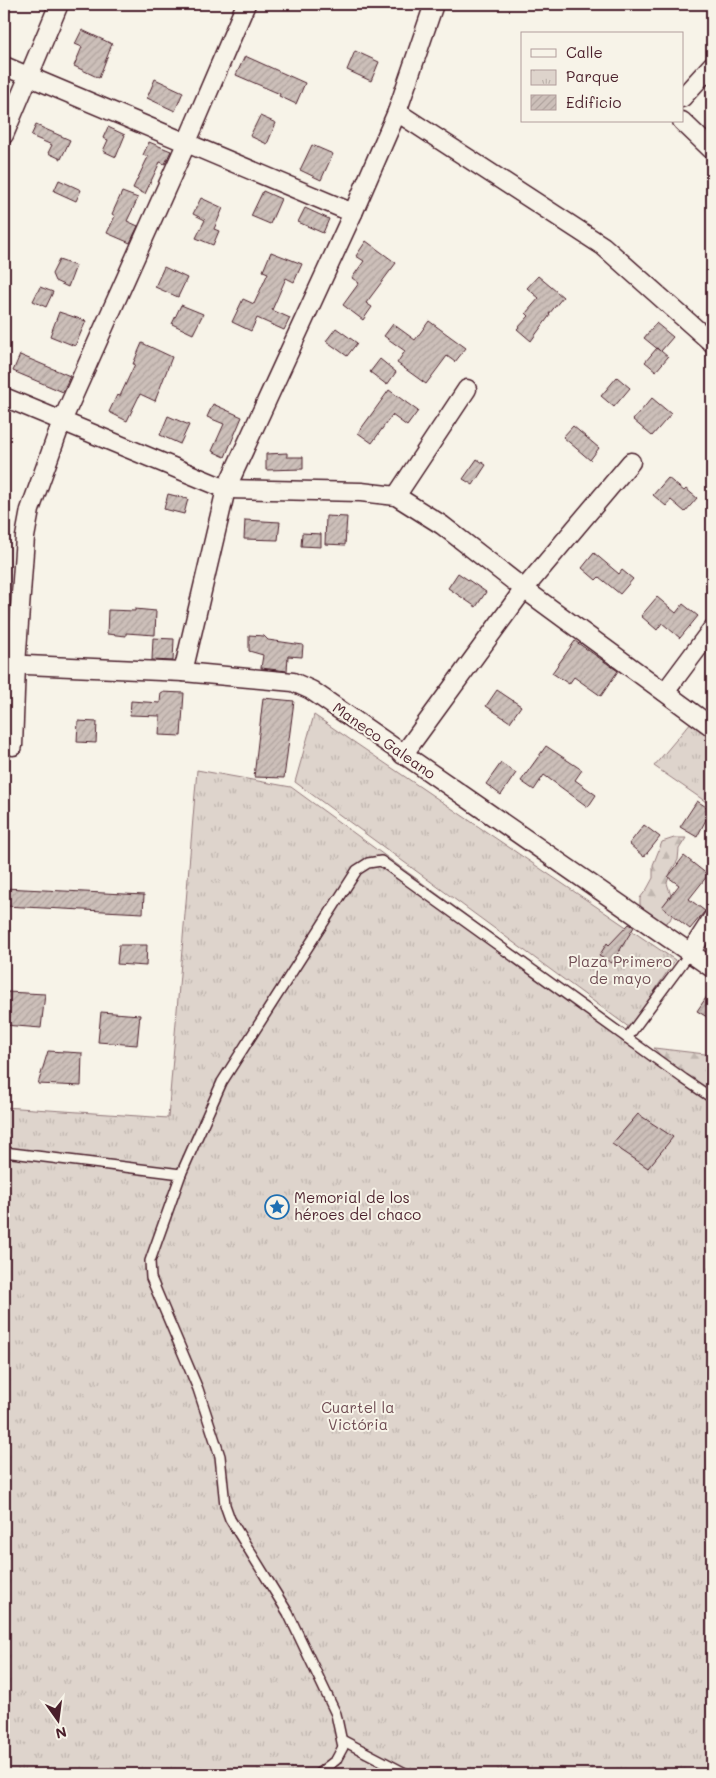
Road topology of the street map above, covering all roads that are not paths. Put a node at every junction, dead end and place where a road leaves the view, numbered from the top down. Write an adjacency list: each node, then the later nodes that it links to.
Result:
1 (59, 4): 6 (street)
2 (246, 4): 11 (street)
3 (434, 4): 8 (street)
4 (712, 65): 7 (street)
5 (4, 66): 6 (street)
6 (28, 76): 10 (street); 11 (street)
7 (684, 96)
8 (397, 112): 13 (street); 14 (street)
9 (683, 122): 12 (street)
10 (4, 135)
11 (186, 144): 13 (street); 17 (street)
12 (712, 150)
13 (353, 213): 19 (street)
14 (712, 343)
15 (467, 389): 20 (street)
16 (4, 397): 17 (street)
17 (62, 421): 19 (street); 23 (street)
18 (630, 462): 21 (street)
19 (226, 489): 20 (street); 24 (street)
20 (396, 496): 21 (street)
21 (524, 589): 25 (street); 28 (street)
22 (712, 629): 25 (street)
23 (10, 664): 24 (street, Maneco Galeano); 27 (street)
24 (183, 672): 28 (street, Maneco Galeano)
25 (665, 692): 26 (street)
26 (712, 727)
27 (13, 746)
28 (403, 754): 30 (street, Maneco Galeano)
29 (712, 919): 30 (street)
30 (690, 953): 31 (street, Maneco Galeano); 32 (lane)
31 (712, 968)
32 (627, 1038): 33 (lane); 35 (lane)
33 (712, 1098)
34 (4, 1152): 35 (lane)
35 (182, 1174): 36 (lane)
36 (342, 1740): 37 (lane); 38 (lane)
37 (318, 1774)
38 (407, 1774)

